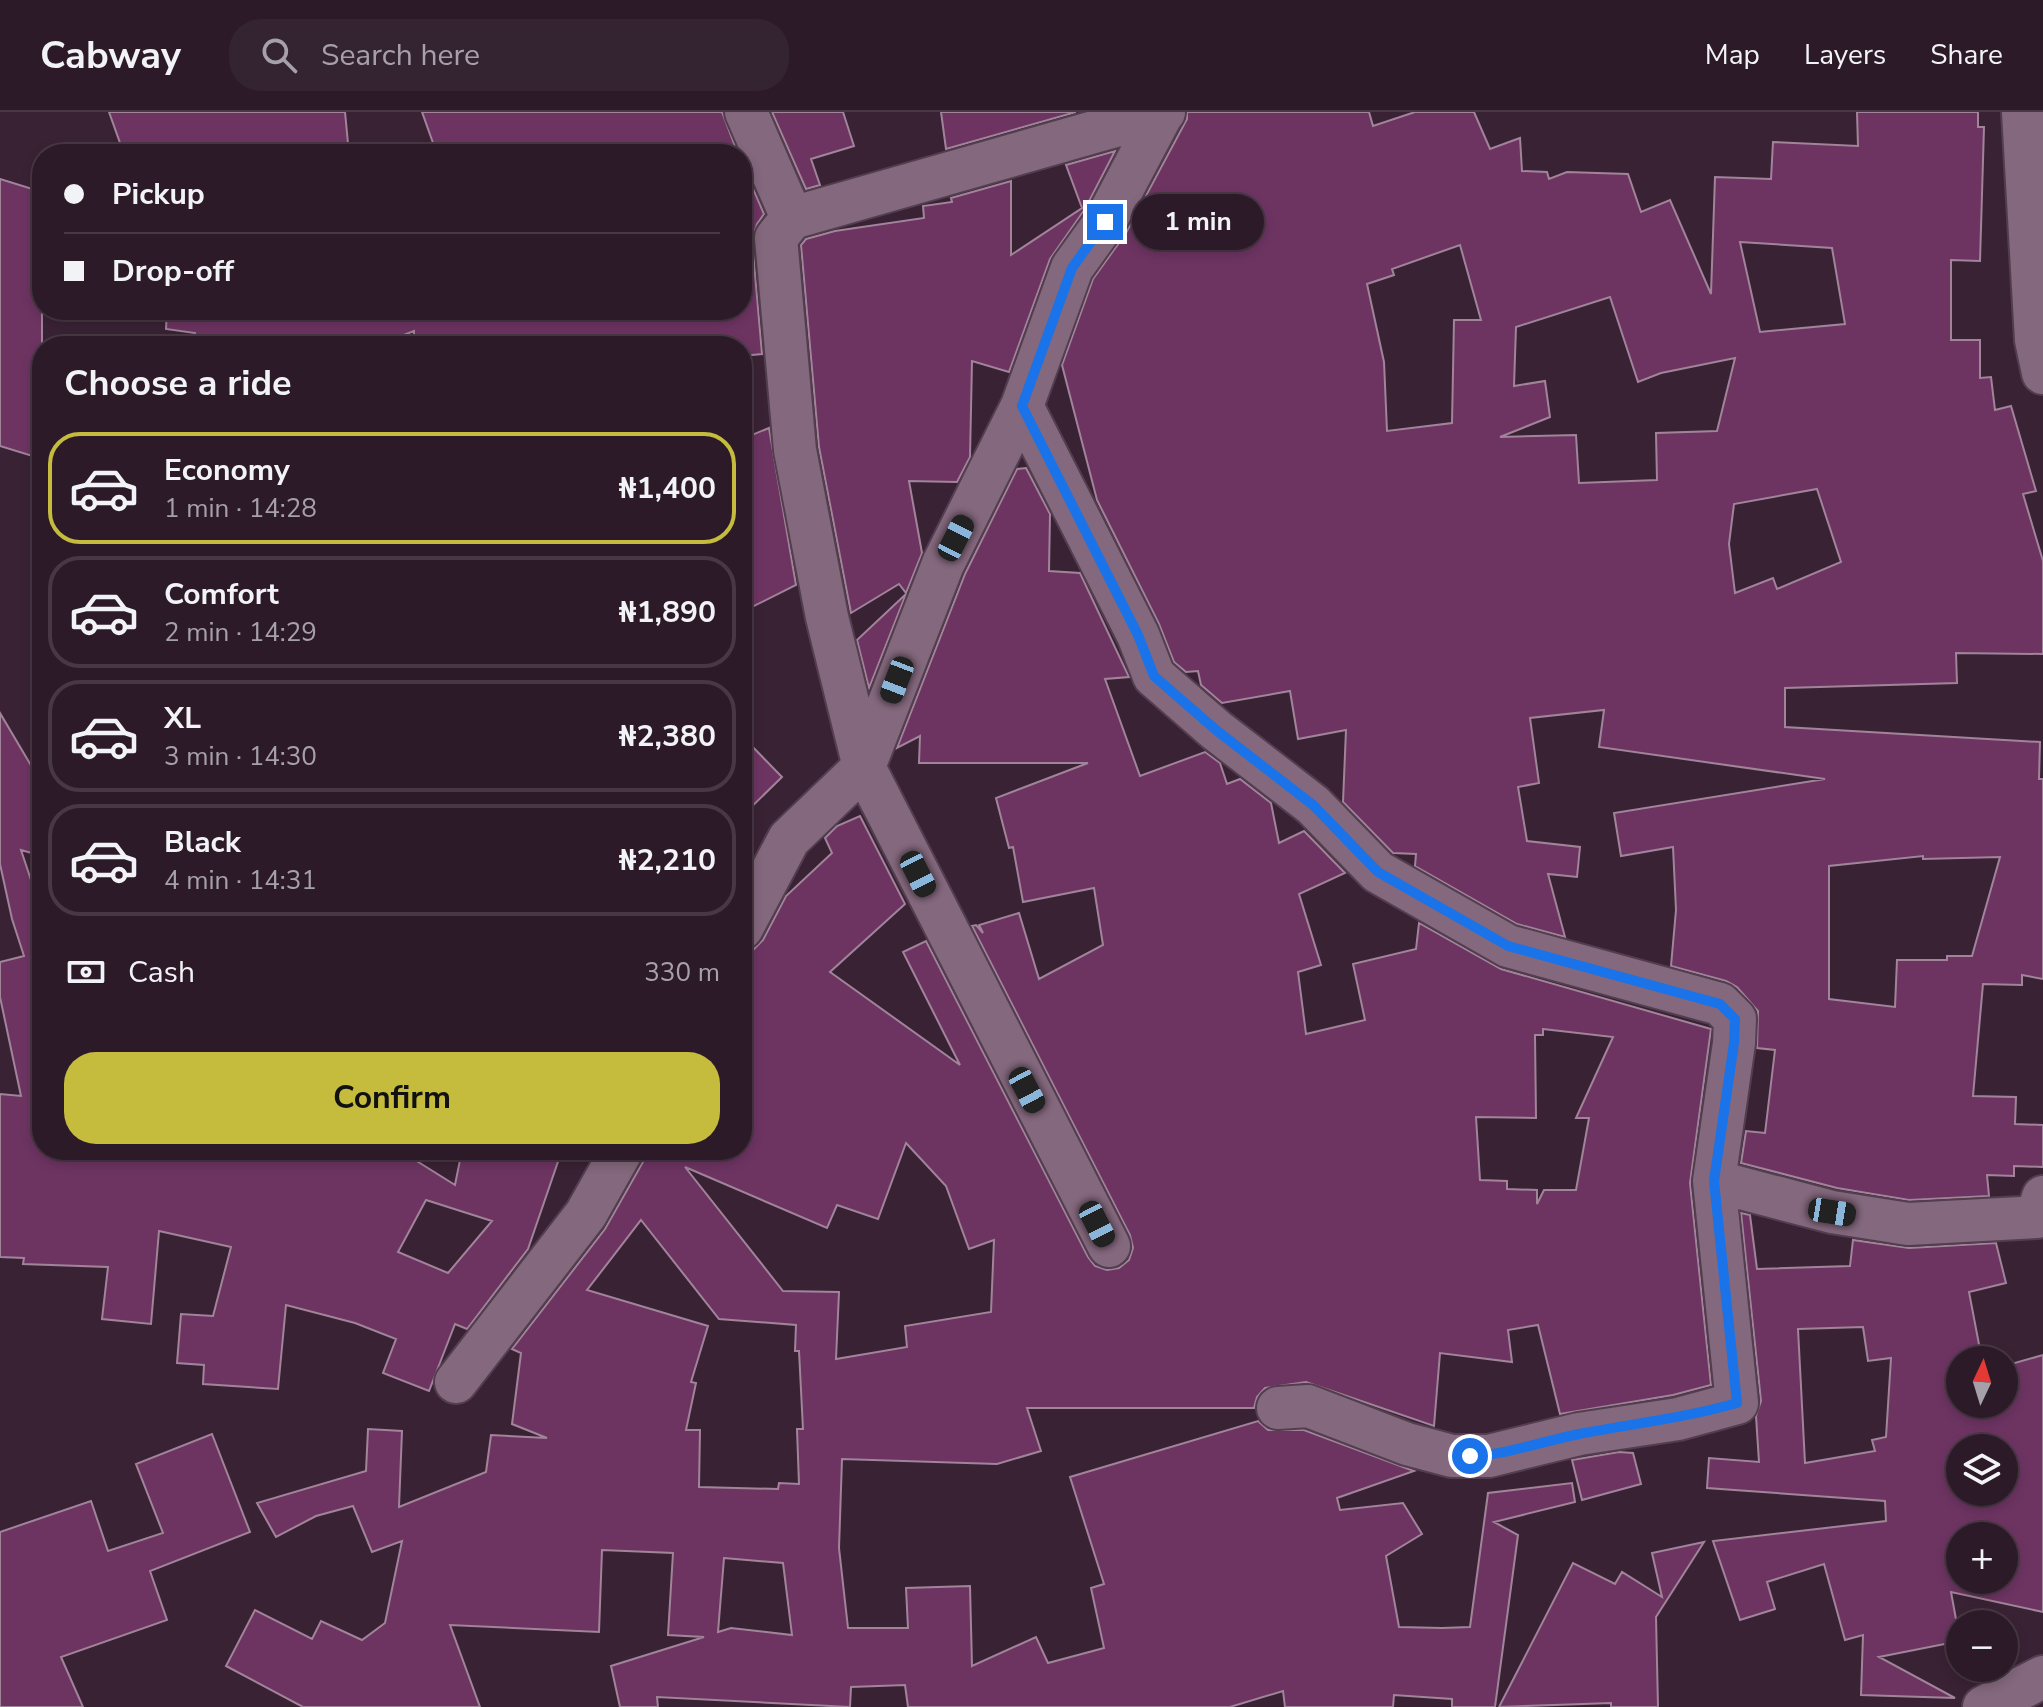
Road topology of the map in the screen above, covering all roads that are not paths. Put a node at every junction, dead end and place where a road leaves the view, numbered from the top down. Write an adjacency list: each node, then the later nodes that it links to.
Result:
1 (746, 112): 4 (street)
2 (2023, 112): 5 (street)
3 (1163, 113): 4 (street); 6 (street)
4 (792, 218): 7 (street)
5 (2043, 373)
6 (1022, 406): 7 (street); 10 (street)
7 (864, 767): 8 (street); 12 (street)
8 (752, 909)
9 (616, 1160): 13 (street)
10 (1714, 1181): 11 (street); 14 (street)
11 (2043, 1197)
12 (1109, 1246)
13 (456, 1382)
14 (1278, 1408)
15 (2043, 1677): 16 (street)
16 (1984, 1707)

